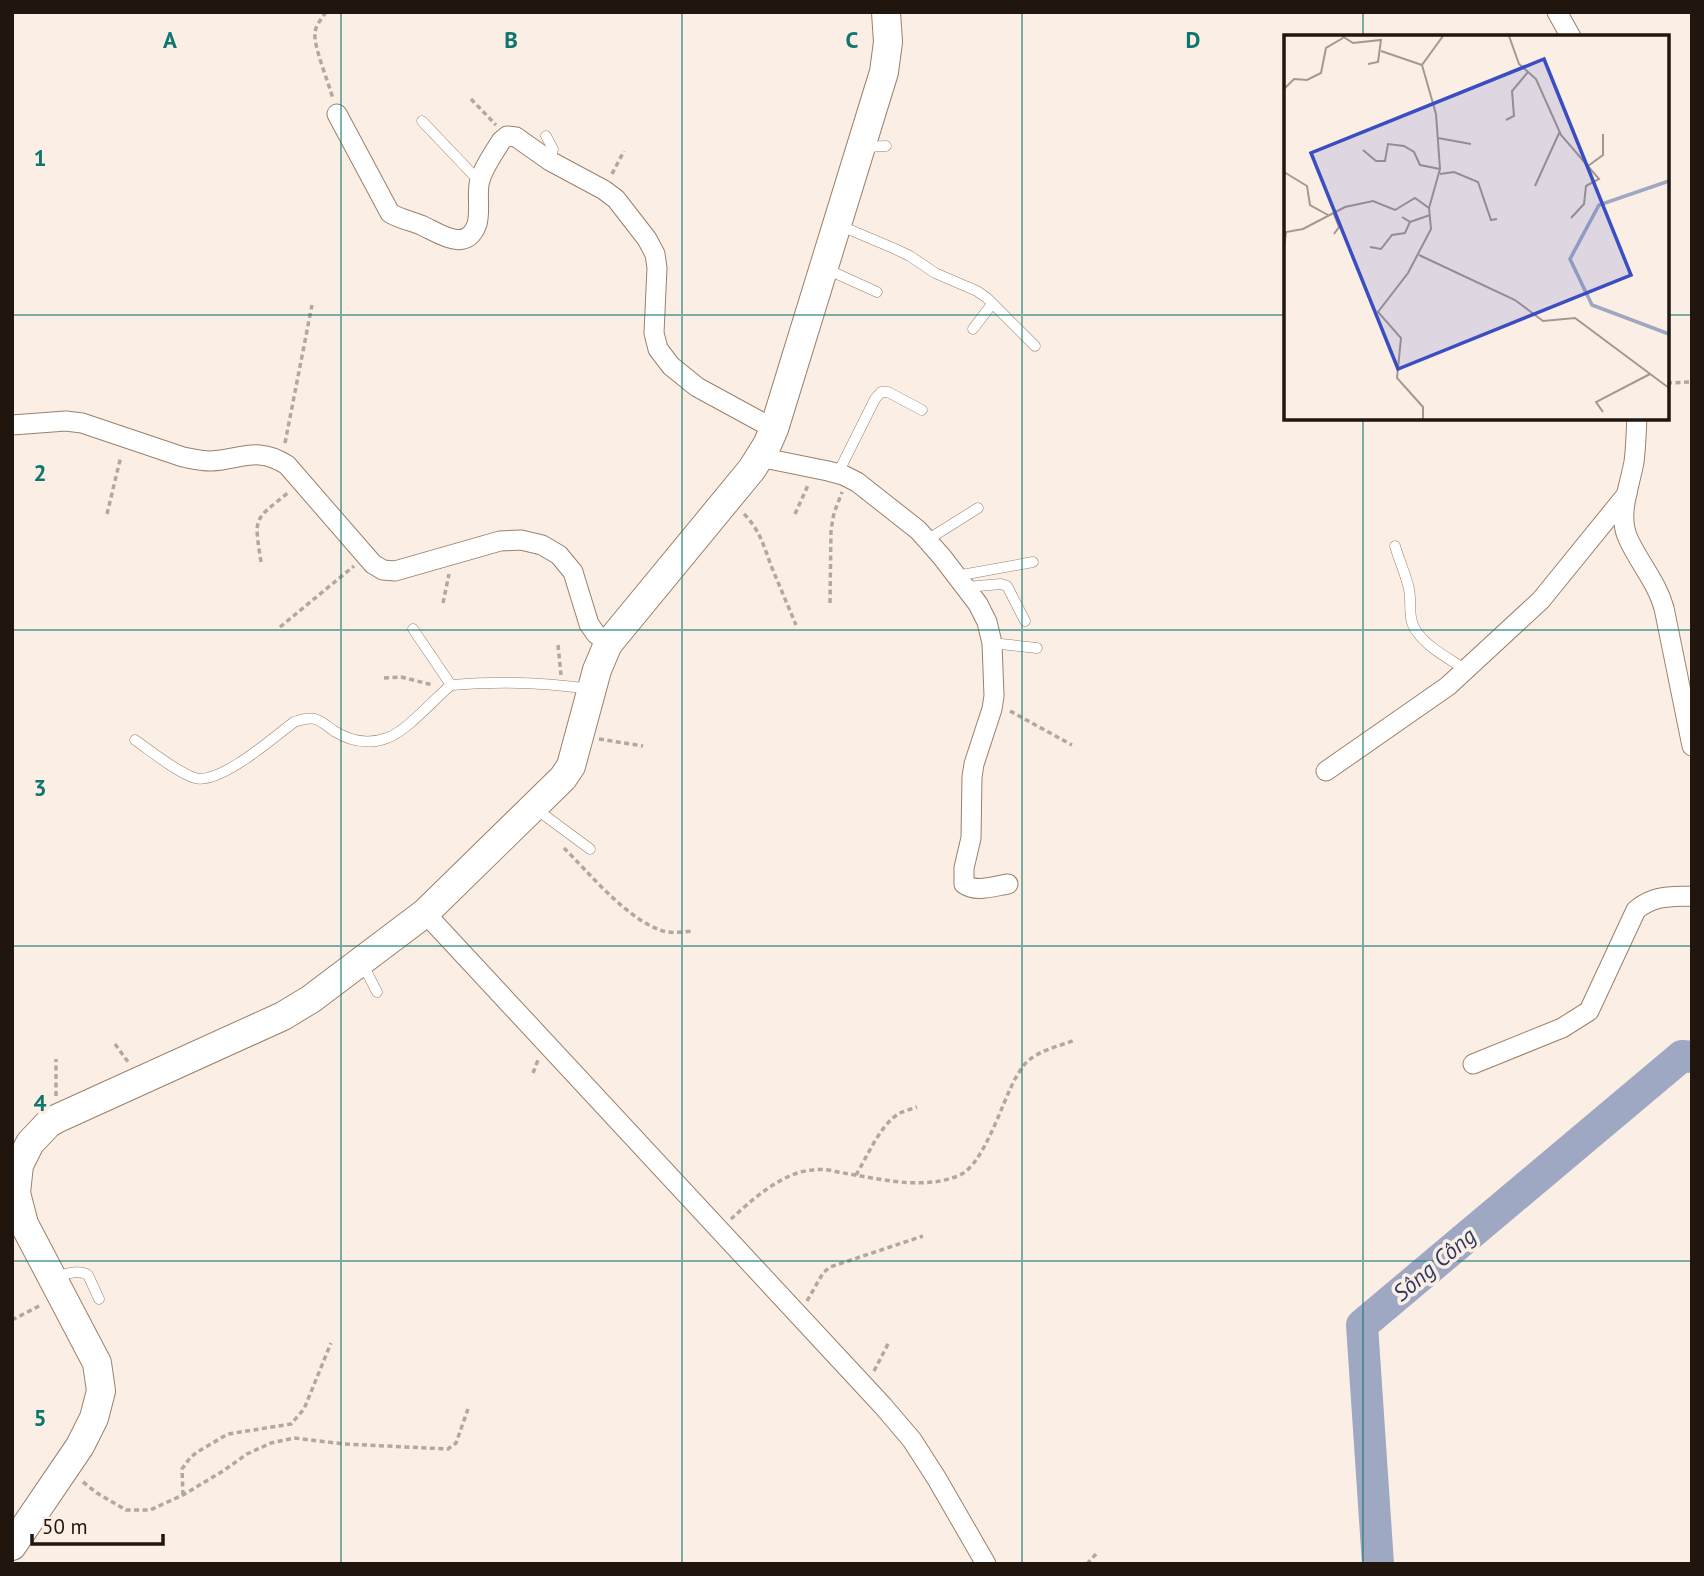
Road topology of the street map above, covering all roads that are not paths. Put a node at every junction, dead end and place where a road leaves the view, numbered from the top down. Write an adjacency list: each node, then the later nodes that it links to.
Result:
1 (886, 12): 9 (main road)
2 (1557, 12): 3 (street)
3 (1570, 35)
4 (337, 114): 8 (street)
5 (422, 121): 8 (lane)
6 (546, 136): 7 (lane)
7 (551, 161): 8 (street); 18 (street)
8 (479, 181)
9 (837, 224): 10 (main road); 12 (lane)
10 (824, 268): 11 (lane); 18 (main road)
11 (877, 292)
12 (992, 304): 13 (lane); 14 (lane)
13 (973, 329)
14 (1035, 346)
15 (922, 410): 20 (lane)
16 (1637, 420): 21 (street)
17 (12, 425): 29 (street)
18 (774, 429): 19 (main road)
19 (759, 457): 20 (street); 29 (main road)
20 (843, 475): 23 (street)
21 (1627, 494): 32 (street); 36 (street)
22 (978, 508): 23 (lane)
23 (927, 540): 26 (street)
24 (1395, 546): 32 (lane)
25 (1033, 562): 26 (lane)
26 (960, 582): 27 (lane); 30 (street)
27 (1025, 621)
28 (413, 629): 33 (lane)
29 (608, 643): 34 (main road)
30 (992, 643): 31 (lane); 40 (street)
31 (1037, 648)
32 (1466, 670): 37 (street)
33 (448, 688): 34 (lane); 35 (lane)
34 (592, 689): 38 (main road)
35 (135, 740)
36 (1692, 746)
37 (1326, 771)
38 (533, 807): 39 (lane); 42 (main road)
39 (590, 849)
40 (1008, 884)
41 (1692, 896): 45 (street)
42 (425, 913): 43 (main road); 49 (street)
43 (361, 961): 44 (lane); 46 (main road)
44 (377, 992)
45 (1473, 1064)
46 (57, 1286): 47 (lane); 48 (main road)
47 (99, 1299)
48 (12, 1546)
49 (986, 1564)

